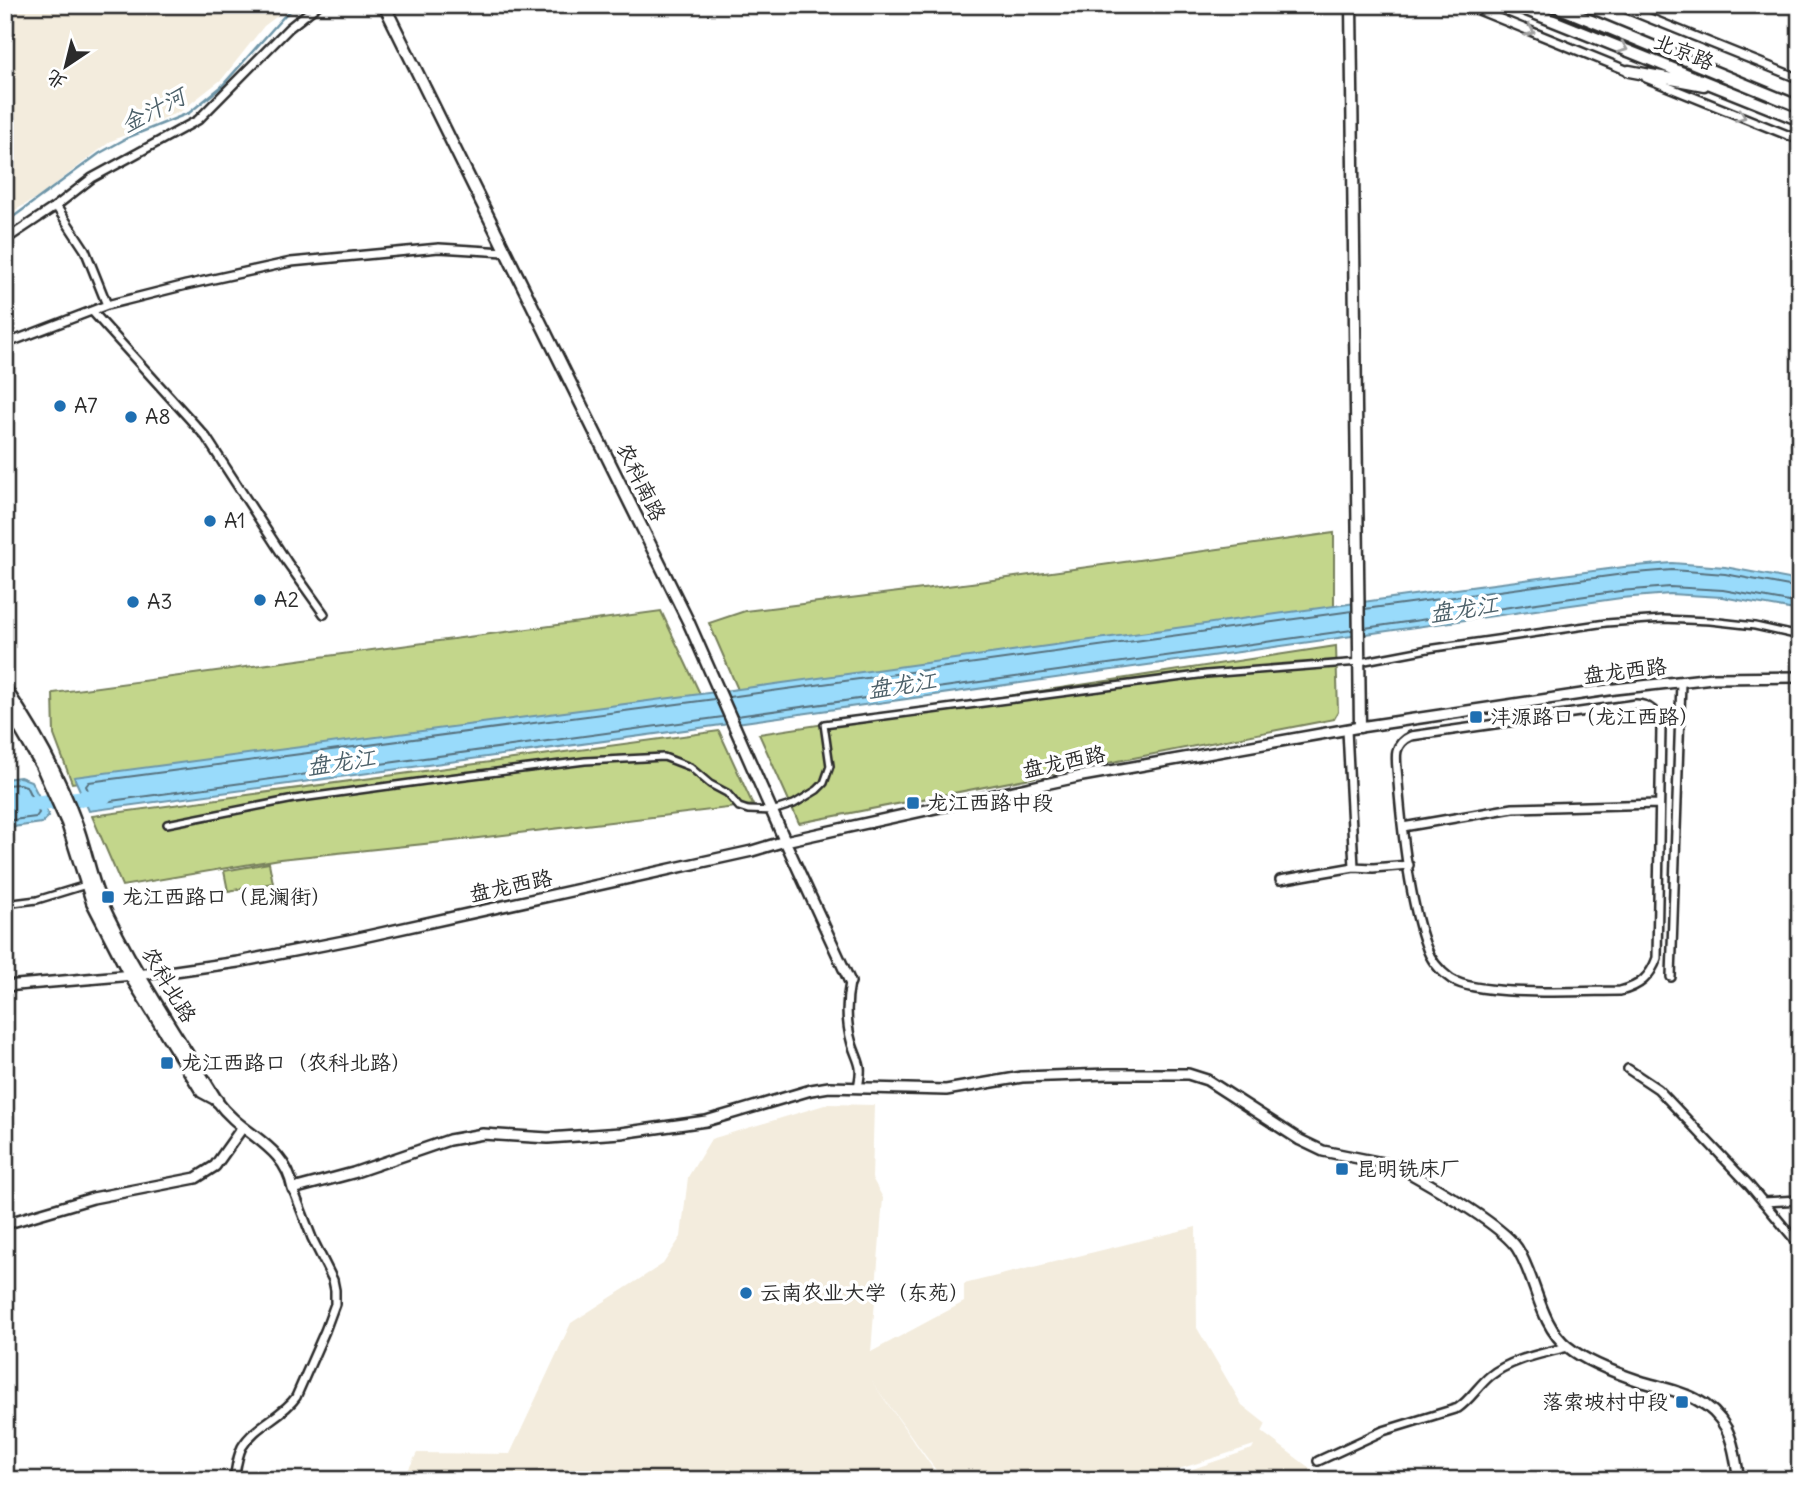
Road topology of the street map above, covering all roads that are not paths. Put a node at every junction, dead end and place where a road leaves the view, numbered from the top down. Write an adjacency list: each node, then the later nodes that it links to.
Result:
1 (318, 5): 14 (street)
2 (384, 5): 16 (main road, 农科南路)
3 (1351, 5): 22 (main road)
4 (1466, 5): 8 (street, one-way to 8)
5 (1514, 5): 10 (main road, 北京路, one-way to 10)
6 (1553, 5): 11 (main road, 北京路)
7 (1616, 5): 9 (street)
8 (1629, 71): 10 (main road); 13 (street, one-way to 13)
9 (1800, 79)
10 (1728, 90): 12 (main road, 北京路)
11 (1800, 107)
12 (1800, 121)
13 (1800, 140)
14 (56, 206): 15 (street); 17 (street)
15 (8, 238)
16 (505, 252): 17 (street); 31 (main road, 农科南路)
17 (107, 305): 18 (street)
18 (92, 311): 19 (street); 20 (street)
19 (5, 344)
20 (324, 614)
21 (1800, 636): 22 (street)
22 (1360, 662): 27 (main road); 31 (street)
23 (1800, 677): 24 (street, 盘龙西路)
24 (1681, 682): 27 (street, 盘龙西路); 42 (street)
25 (5, 688): 29 (main road)
26 (5, 703): 29 (main road)
27 (1360, 727): 28 (street, 盘龙西路)
28 (1347, 730): 35 (street, 盘龙西路); 37 (street)
29 (45, 763): 32 (main road)
30 (1659, 804): 34 (street); 34 (street); 36 (street)
31 (772, 811): 33 (street); 35 (main road, 农科南路)
32 (71, 821): 39 (main road, 农科北路); 41 (main road, 农科北路)
33 (167, 824)
34 (1403, 827): 36 (street)
35 (785, 841): 41 (street, 盘龙西路); 43 (street, 农科南路)
36 (1409, 864): 37 (street)
37 (1354, 867): 38 (street)
38 (1280, 880)
39 (86, 885): 40 (street); 41 (main road, 农科北路)
40 (5, 904)
41 (134, 974): 44 (street, 盘龙西路); 47 (main road, 农科北路)
42 (1671, 977)
43 (850, 982): 46 (street)
44 (5, 986)
45 (1628, 1069): 51 (street)
46 (858, 1087): 49 (street); 54 (street)
47 (217, 1101): 48 (street)
48 (242, 1128): 49 (street); 52 (street)
49 (293, 1189): 56 (street)
50 (1800, 1200): 51 (street)
51 (1763, 1202): 53 (street)
52 (5, 1224)
53 (1800, 1246)
54 (1567, 1347): 55 (street); 57 (street)
55 (1318, 1461)
56 (234, 1480)
57 (1739, 1480)

